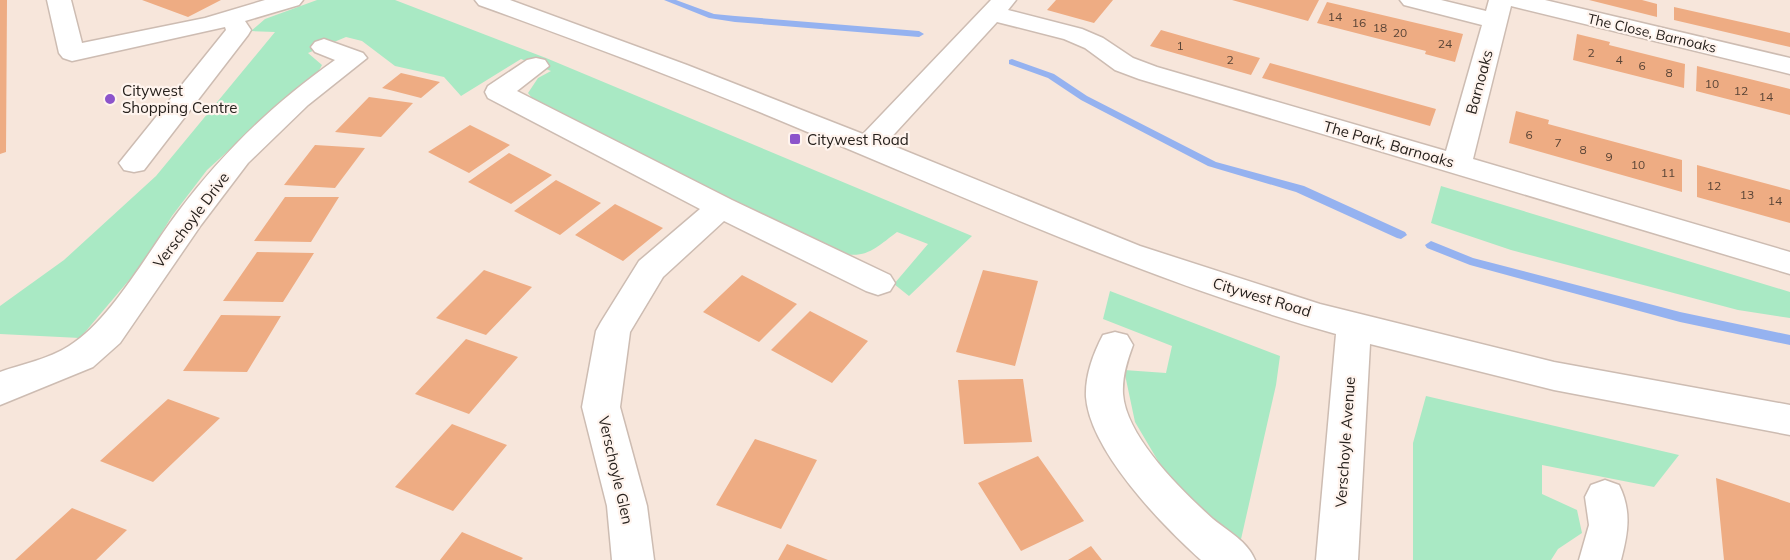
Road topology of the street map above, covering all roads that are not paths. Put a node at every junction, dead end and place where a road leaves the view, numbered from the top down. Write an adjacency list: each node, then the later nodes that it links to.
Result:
1 (59, 0): 8 (street)
2 (291, 0): 8 (street)
3 (487, 0): 12 (street, Citywest Road)
4 (1412, 0): 7 (street)
5 (1515, 0): 11 (street, The Close, Barnoaks)
6 (999, 6): 12 (street); 14 (street, The Park, Barnoaks)
7 (1498, 10): 14 (street, Barnoaks)
8 (231, 18): 13 (street)
9 (324, 46): 20 (street, Verschoyle Drive)
10 (536, 66): 15 (street)
11 (1790, 66)
12 (867, 147): 18 (street, Citywest Road)
13 (134, 163)
14 (1457, 164): 16 (street, The Park, Barnoaks)
15 (721, 207): 17 (street); 23 (street, Verschoyle Glen)
16 (1790, 263)
17 (878, 283)
18 (1354, 324): 21 (street, Citywest Road); 25 (street, Verschoyle Avenue)
19 (1115, 345): 24 (street)
20 (0, 390)
21 (1790, 420)
22 (1605, 497): 26 (street)
23 (633, 560)
24 (1234, 560)
25 (1337, 560)
26 (1600, 560)

